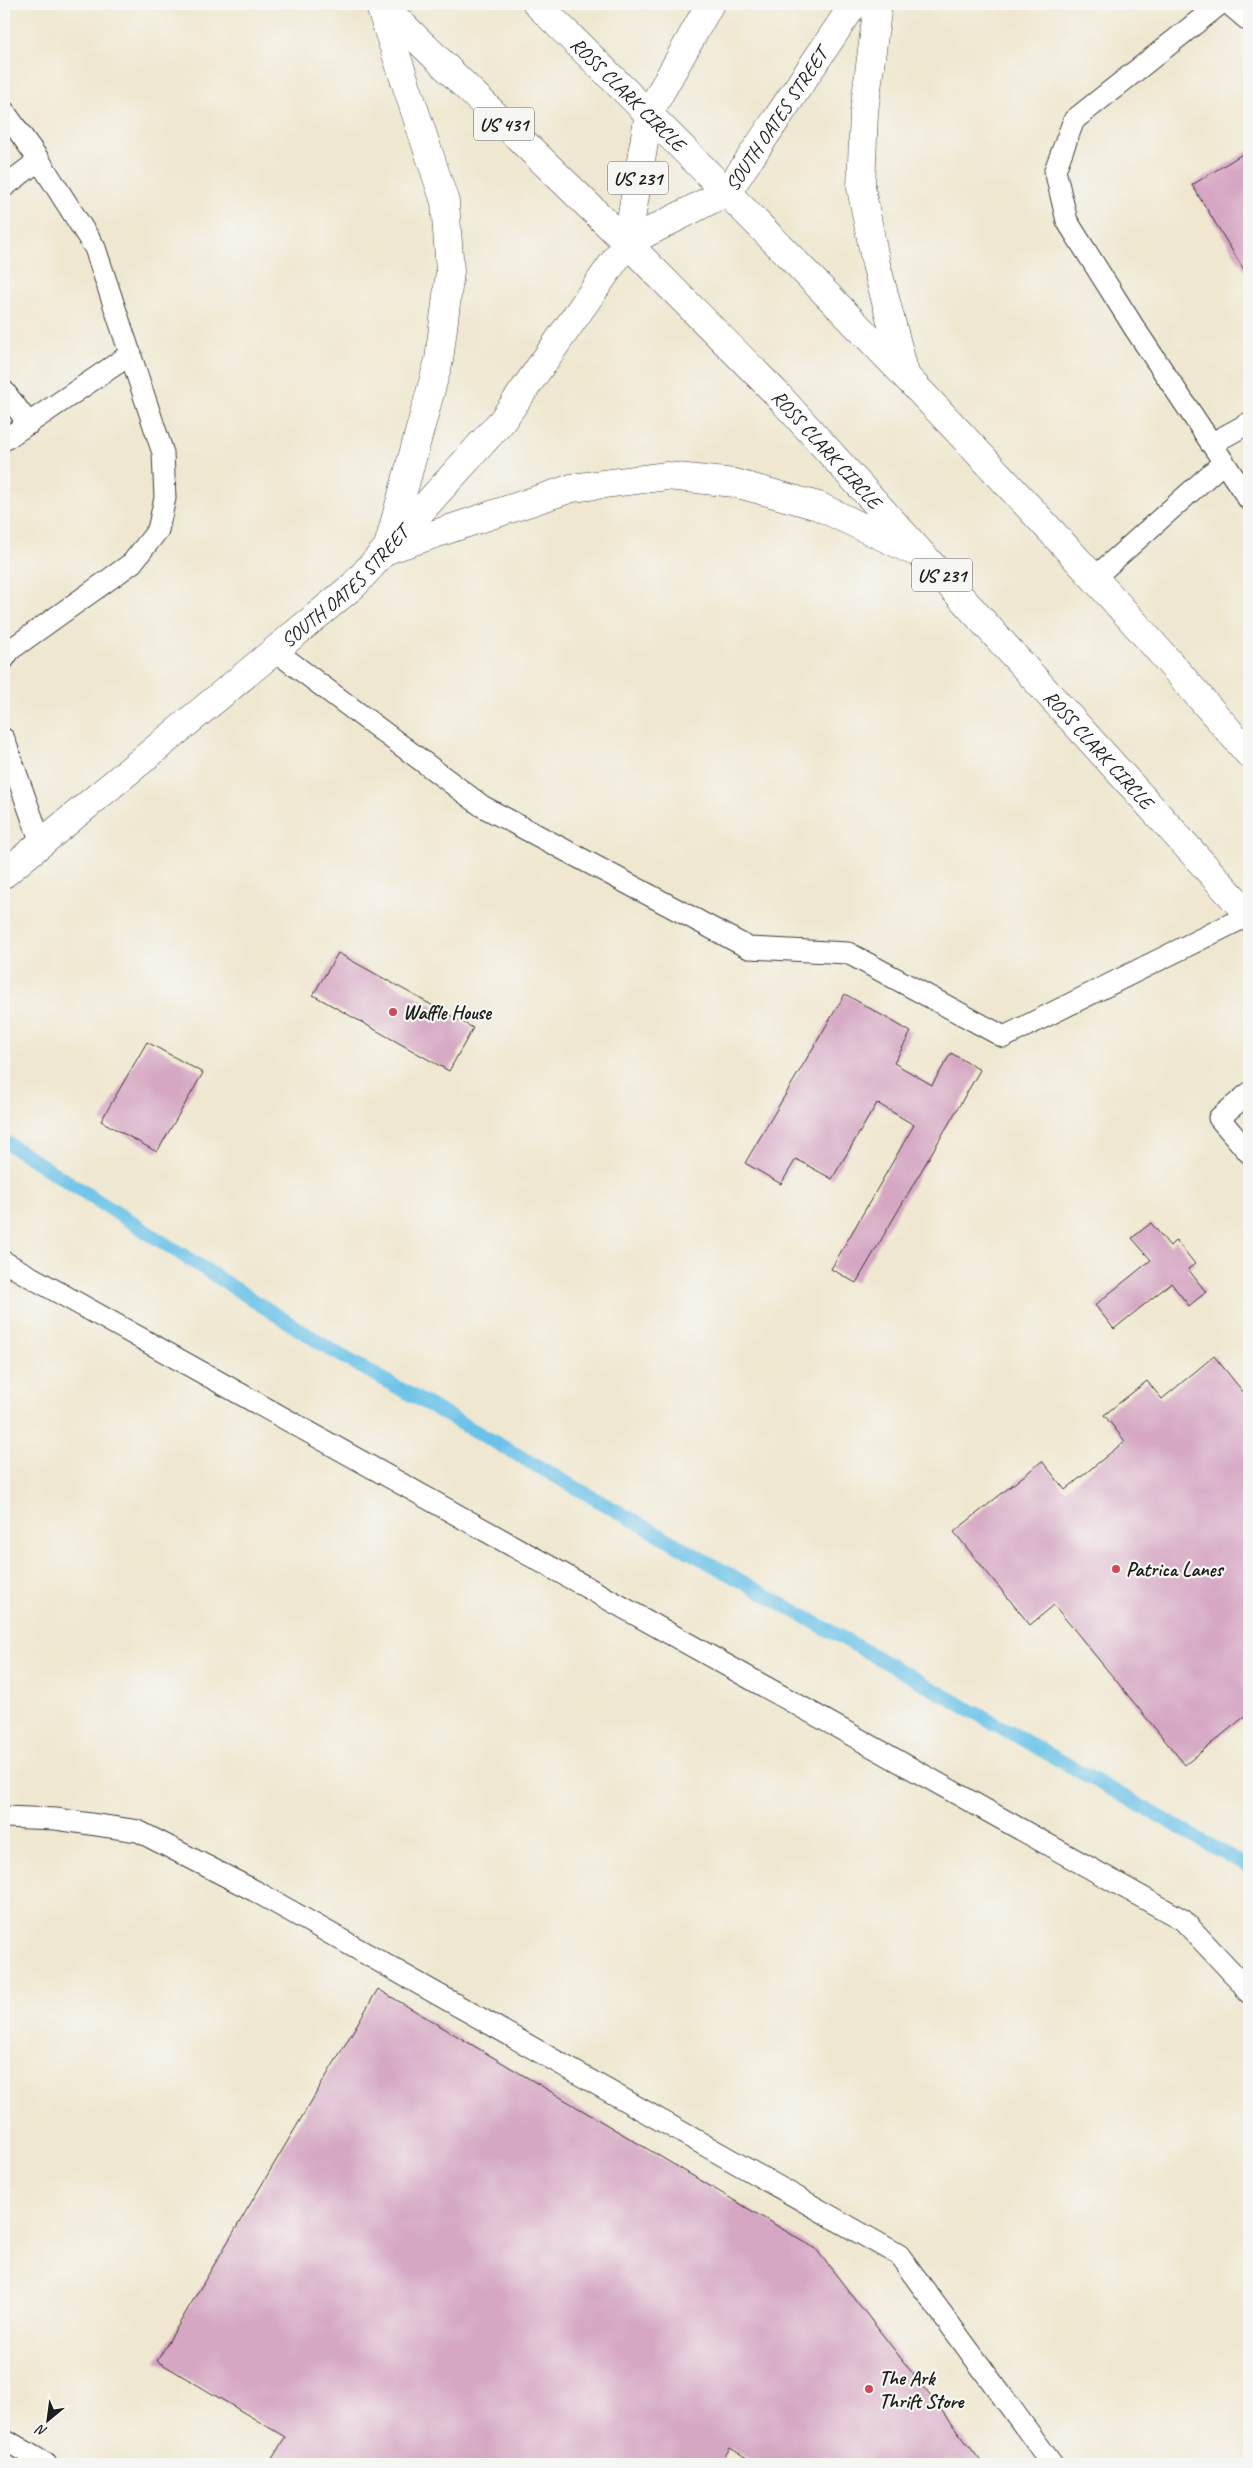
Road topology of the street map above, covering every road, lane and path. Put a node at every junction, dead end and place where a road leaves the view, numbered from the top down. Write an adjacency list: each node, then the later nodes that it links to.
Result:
1 (380, 4): 14 (main road, ROSS CLARK CIRCLE / US 431); 24 (main road)
2 (537, 4): 10 (main road, ROSS CLARK CIRCLE)
3 (710, 4): 10 (main road, SOUTH OATES STREET / US 231)
4 (854, 4): 13 (main road, SOUTH OATES STREET)
5 (878, 4): 16 (main road, US 231)
6 (1220, 4): 21 (lane)
7 (1229, 4): 8 (lane)
8 (1249, 21)
9 (4, 111): 11 (lane)
10 (649, 114): 13 (main road, ROSS CLARK CIRCLE / US 231); 14 (main road, SOUTH OATES STREET / US 231)
11 (39, 160): 12 (lane); 15 (lane)
12 (4, 186)
13 (728, 191): 14 (main road, SOUTH OATES STREET); 16 (main road, ROSS CLARK CIRCLE / US 231)
14 (627, 243): 24 (main road, SOUTH OATES STREET); 25 (main road, ROSS CLARK CIRCLE / US 231)
15 (131, 354): 19 (lane); 28 (lane)
16 (905, 376): 26 (main road, ROSS CLARK CIRCLE / US 231)
17 (4, 391): 19 (lane)
18 (1249, 423): 21 (lane)
19 (29, 424): 20 (lane)
20 (4, 440)
21 (1211, 444): 22 (lane)
22 (1224, 462): 23 (lane); 26 (lane)
23 (1249, 500)
24 (387, 550): 25 (main road); 27 (main road, SOUTH OATES STREET)
25 (926, 558): 33 (main road, ROSS CLARK CIRCLE / US 231)
26 (1094, 578): 30 (main road, ROSS CLARK CIRCLE / US 231)
27 (274, 650): 31 (main road, SOUTH OATES STREET); 33 (lane)
28 (4, 659)
29 (4, 739): 31 (lane)
30 (1249, 754)
31 (41, 843): 32 (main road, SOUTH OATES STREET)
32 (4, 874)
33 (1249, 915)
34 (1249, 1093): 35 (lane)
35 (1249, 1153)
36 (4, 1262): 38 (lane)
37 (4, 1818): 41 (lane)
38 (1249, 1994)
39 (4, 2438): 40 (lane)
40 (46, 2464)
41 (1052, 2464)

